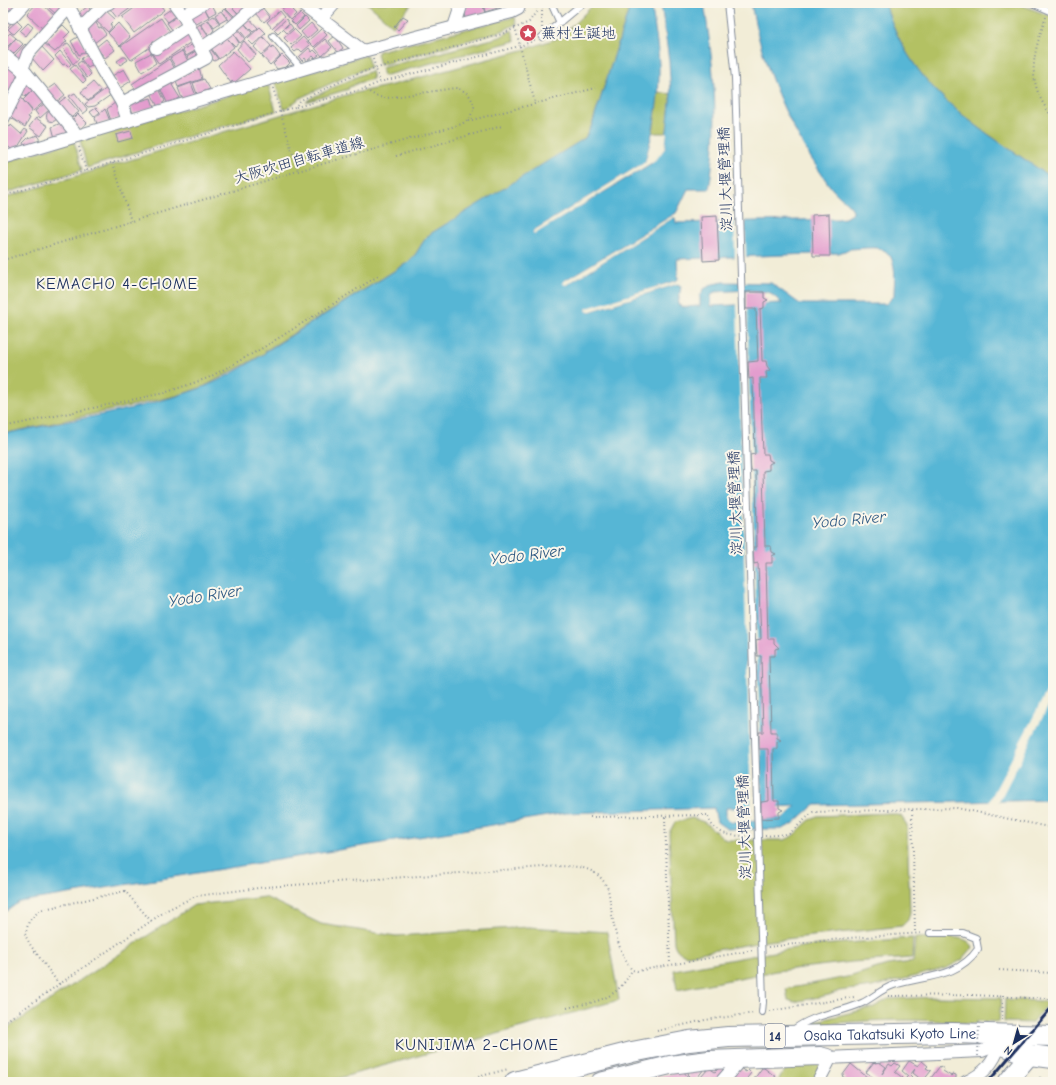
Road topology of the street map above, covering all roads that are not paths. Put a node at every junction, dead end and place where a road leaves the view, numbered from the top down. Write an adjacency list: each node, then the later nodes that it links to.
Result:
1 (25, 3): 17 (street)
2 (109, 3): 22 (street)
3 (174, 3): 16 (street)
4 (202, 3): 16 (street)
5 (259, 3): 26 (street)
6 (300, 3): 18 (street)
7 (335, 3): 18 (street)
8 (462, 3): 21 (street)
9 (520, 3): 21 (street)
10 (552, 3): 19 (lane)
11 (582, 3): 19 (lane)
12 (727, 3): 38 (lane, 淀川大堰管理橋, bridge)
13 (1032, 3): 15 (lane)
14 (68, 5): 22 (street); 30 (street)
15 (1050, 11)
16 (183, 15): 20 (street)
17 (17, 17)
18 (321, 19): 27 (street)
19 (560, 23): 24 (lane)
20 (189, 26): 25 (street); 26 (street)
21 (454, 27): 27 (street)
22 (80, 29): 31 (street)
23 (273, 36): 29 (lane)
24 (542, 37)
25 (156, 48)
26 (202, 48): 31 (street)
27 (367, 50): 29 (street)
28 (3, 54): 30 (street)
29 (302, 69): 33 (street)
30 (24, 71): 32 (street); 35 (street)
31 (122, 102): 33 (street)
32 (3, 120): 34 (street)
33 (128, 121): 35 (street)
34 (3, 124)
35 (76, 138): 36 (street)
36 (3, 158)
37 (930, 933): 41 (lane)
38 (762, 1012)
39 (819, 1028): 40 (street)
40 (988, 1034): 41 (main road, Osaka Takatsuki Kyoto Line / 14); 42 (main road, Osaka Takatsuki Kyoto Line / 14); 43 (main road, Osaka Takatsuki Kyoto Line / 14); 44 (main road, Osaka Takatsuki Kyoto Line / 14); 46 (street); 49 (main road, Osaka Takatsuki Kyoto Line / 14); 53 (street)
41 (786, 1036): 48 (main road, Osaka Takatsuki Kyoto Line / 14)
42 (1053, 1036)
43 (1053, 1046)
44 (1030, 1055): 47 (main road, Osaka Takatsuki Kyoto Line / 14); 54 (street)
45 (737, 1058): 46 (street); 50 (street); 51 (street)
46 (827, 1058): 52 (street)
47 (1053, 1058)
48 (515, 1082)
49 (558, 1082)
50 (600, 1082)
51 (721, 1082)
52 (818, 1082)
53 (966, 1082)
54 (1007, 1082)

